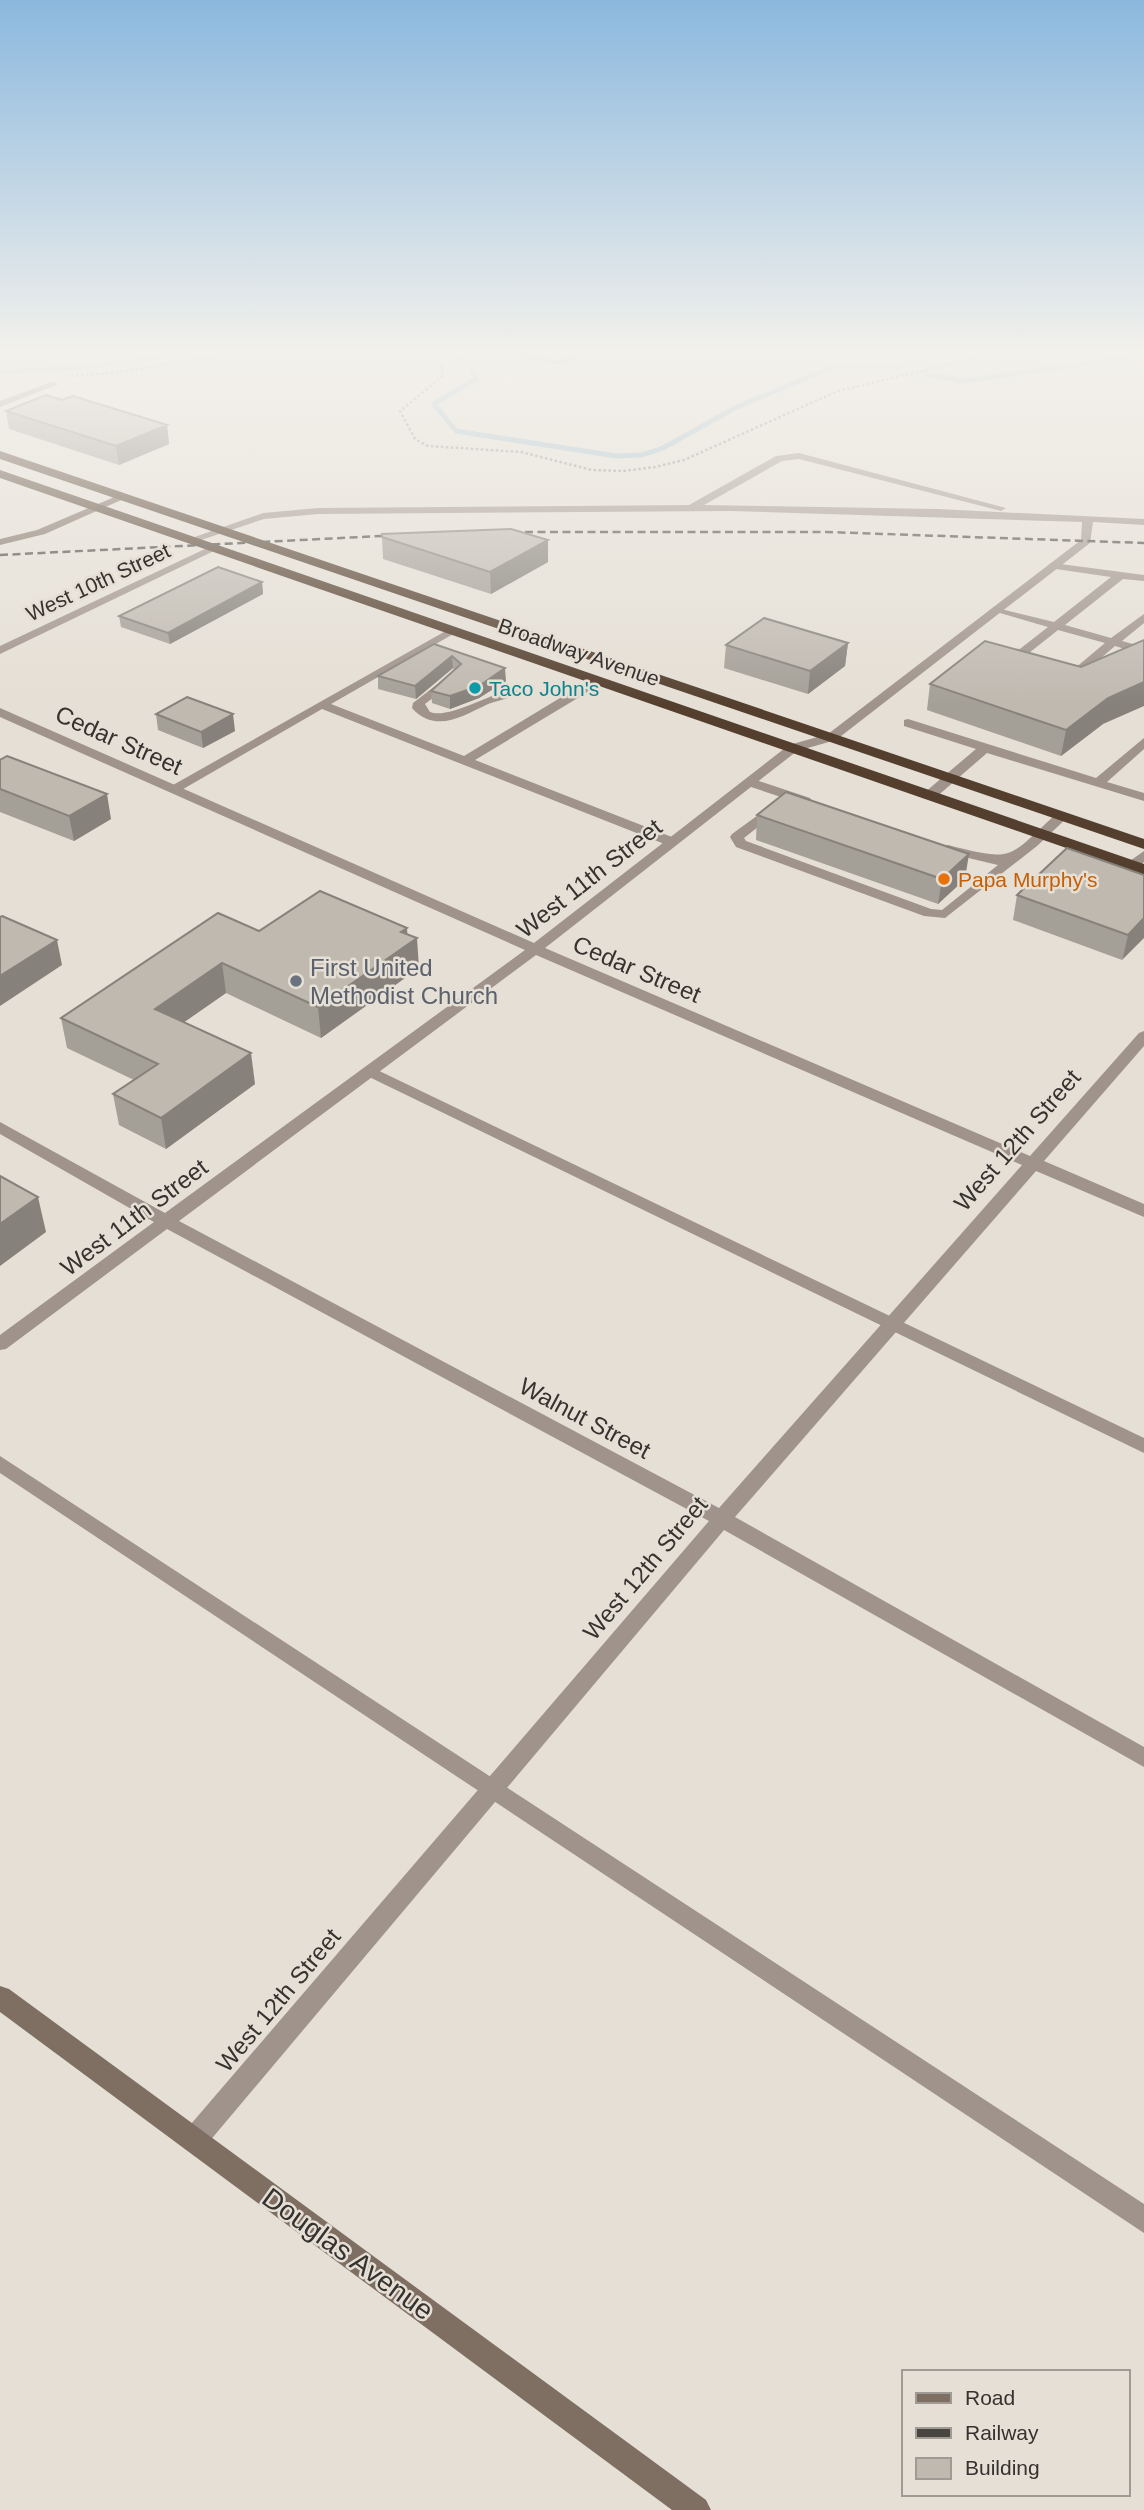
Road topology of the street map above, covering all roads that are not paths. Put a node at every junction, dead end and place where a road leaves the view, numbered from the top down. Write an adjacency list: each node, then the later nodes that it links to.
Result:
1 (47, 471): 5 (highway, Broadway Avenue)
2 (757, 471): 7 (street)
3 (857, 471): 8 (street)
4 (0, 474): 6 (highway, Broadway Avenue)
5 (123, 497): 6 (street); 11 (highway, Broadway Avenue)
6 (97, 508): 12 (highway, Broadway Avenue); 13 (street)
7 (690, 509): 8 (street); 11 (street)
8 (1028, 516): 9 (street)
9 (1088, 519): 10 (street); 15 (street, West 11th Street)
10 (1144, 522)
11 (220, 530): 12 (street); 31 (highway, Broadway Avenue)
12 (191, 540): 14 (highway, Broadway Avenue)
13 (0, 542)
14 (214, 549): 21 (highway, Broadway Avenue); 23 (street, West 10th Street)
15 (1054, 566): 16 (street); 18 (street, West 11th Street)
16 (1122, 574): 17 (street); 20 (street)
17 (1144, 578)
18 (997, 609): 20 (street); 31 (street, West 11th Street)
19 (1144, 617): 22 (street)
20 (1056, 626): 22 (street); 22 (street)
21 (451, 631): 26 (highway, Broadway Avenue); 28 (street)
22 (1113, 642): 24 (street)
23 (0, 650)
24 (1144, 651)
25 (453, 675): 27 (street)
26 (597, 681): 33 (highway, Broadway Avenue); 35 (street)
27 (513, 692)
28 (322, 705): 35 (street); 39 (street)
29 (0, 712): 39 (street, Cedar Street)
30 (908, 723): 34 (street)
31 (832, 737): 33 (street, West 11th Street); 36 (highway, Broadway Avenue)
32 (1144, 742): 38 (street)
33 (793, 748): 37 (street, West 11th Street); 41 (highway, Broadway Avenue)
34 (985, 748): 36 (street); 38 (street)
35 (465, 761): 46 (street)
36 (950, 778): 41 (street); 44 (highway, Broadway Avenue)
37 (750, 782): 40 (street); 46 (street, West 11th Street)
38 (1098, 783): 42 (street)
39 (173, 789): 51 (street, Cedar Street)
40 (790, 796): 43 (street); 49 (street)
41 (929, 796): 45 (highway, Broadway Avenue)
42 (1144, 797)
43 (816, 804)
44 (1062, 816): 45 (street); 48 (highway, Broadway Avenue)
45 (1041, 834): 49 (street); 50 (highway, Broadway Avenue)
46 (672, 842): 51 (street, West 11th Street)
47 (933, 844): 49 (street)
48 (1144, 844)
49 (1011, 861)
50 (1140, 864)
51 (535, 949): 53 (street, West 11th Street); 55 (street, Cedar Street)
52 (1144, 1036): 55 (street, West 12th Street)
53 (369, 1071): 57 (street, West 11th Street); 58 (street)
54 (0, 1128): 57 (street, Walnut Street)
55 (1030, 1164): 56 (street, Cedar Street); 58 (street, West 12th Street)
56 (1144, 1211)
57 (166, 1221): 59 (street, West 11th Street); 62 (street, Walnut Street)
58 (890, 1326): 60 (street); 62 (street, West 12th Street)
59 (0, 1344)
60 (1144, 1446)
61 (0, 1463): 64 (street)
62 (722, 1519): 63 (street, Walnut Street); 64 (street, West 12th Street)
63 (1144, 1758)
64 (491, 1791): 66 (street, West 12th Street); 67 (street)
65 (0, 1997): 66 (street, Douglas Avenue)
66 (194, 2140): 68 (street, Douglas Avenue)
67 (1144, 2221)
68 (696, 2510)

